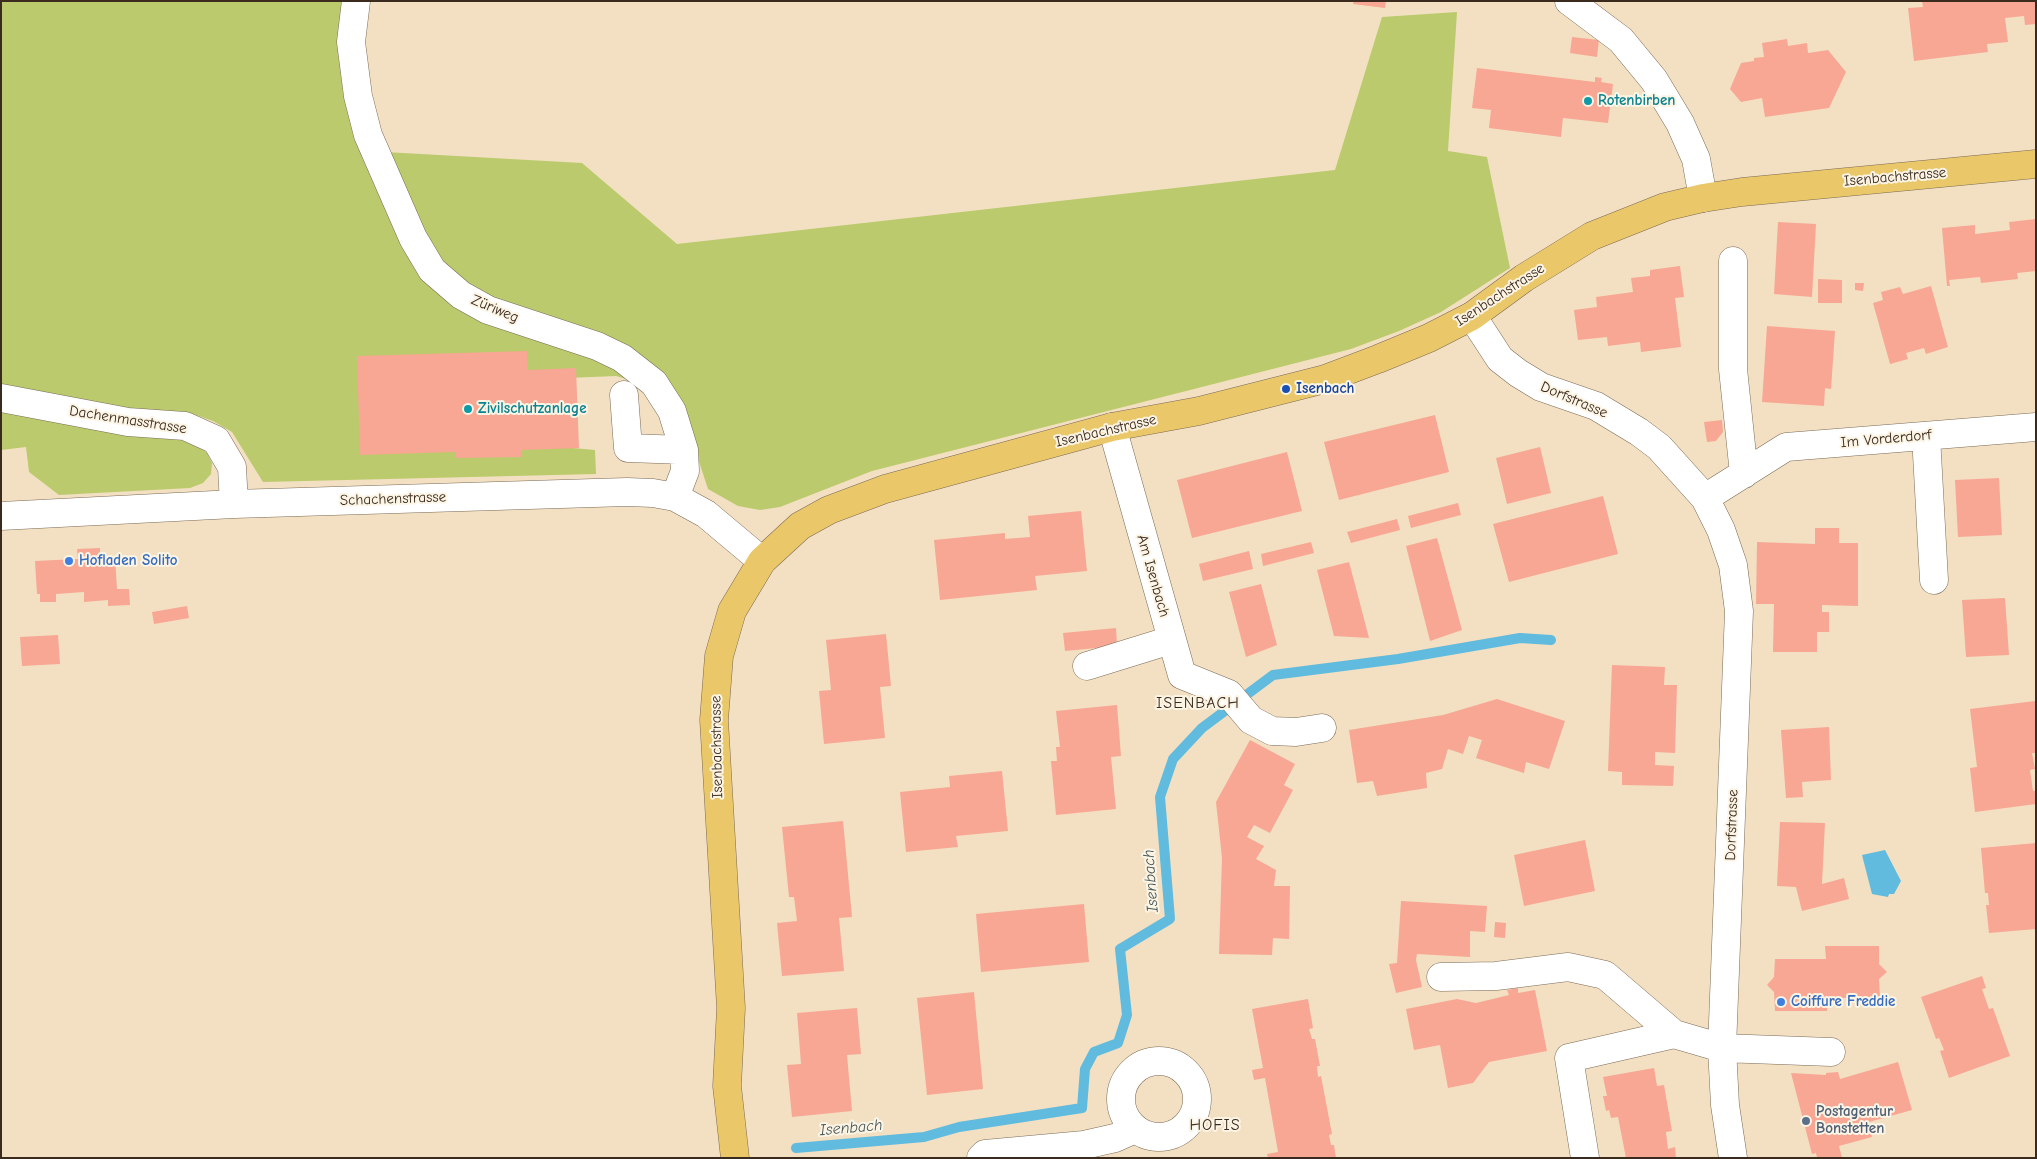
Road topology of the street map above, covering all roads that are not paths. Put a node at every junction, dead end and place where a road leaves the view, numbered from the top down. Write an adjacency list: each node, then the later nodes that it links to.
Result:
1 (356, 1): 12 (street, Züriweg)
2 (1569, 1): 4 (street)
3 (2036, 164): 4 (main road, Isenbachstrasse)
4 (1703, 198): 6 (main road, Isenbachstrasse)
5 (1733, 261): 13 (street)
6 (1472, 316): 9 (main road, Isenbachstrasse); 15 (street, Dorfstrasse)
7 (624, 395): 12 (street)
8 (1, 398): 16 (street, Dachenmasstrasse)
9 (1112, 427): 18 (main road, Isenbachstrasse); 20 (street, Am Isenbach)
10 (2036, 427): 11 (street, Im Vorderdorf)
11 (1926, 436): 13 (street, Im Vorderdorf); 19 (street)
12 (684, 450): 14 (street, Züriweg)
13 (1744, 474): 15 (street)
14 (675, 497): 16 (street, Schachenstrasse); 18 (street, Schachenstrasse)
15 (1705, 498): 25 (street, Dorfstrasse)
16 (234, 504): 17 (street, Schachenstrasse)
17 (1, 516)
18 (762, 561): 28 (main road, Isenbachstrasse)
19 (1934, 580)
20 (1171, 640): 21 (street); 22 (street, Am Isenbach)
21 (1087, 666)
22 (1322, 728)
23 (1441, 977): 24 (street)
24 (1674, 1034): 25 (street); 30 (street)
25 (1722, 1048): 26 (street); 31 (street, Dorfstrasse)
26 (1831, 1052)
27 (1135, 1129): 29 (street)
28 (735, 1158)
29 (981, 1158)
30 (1585, 1158)
31 (1733, 1158)

